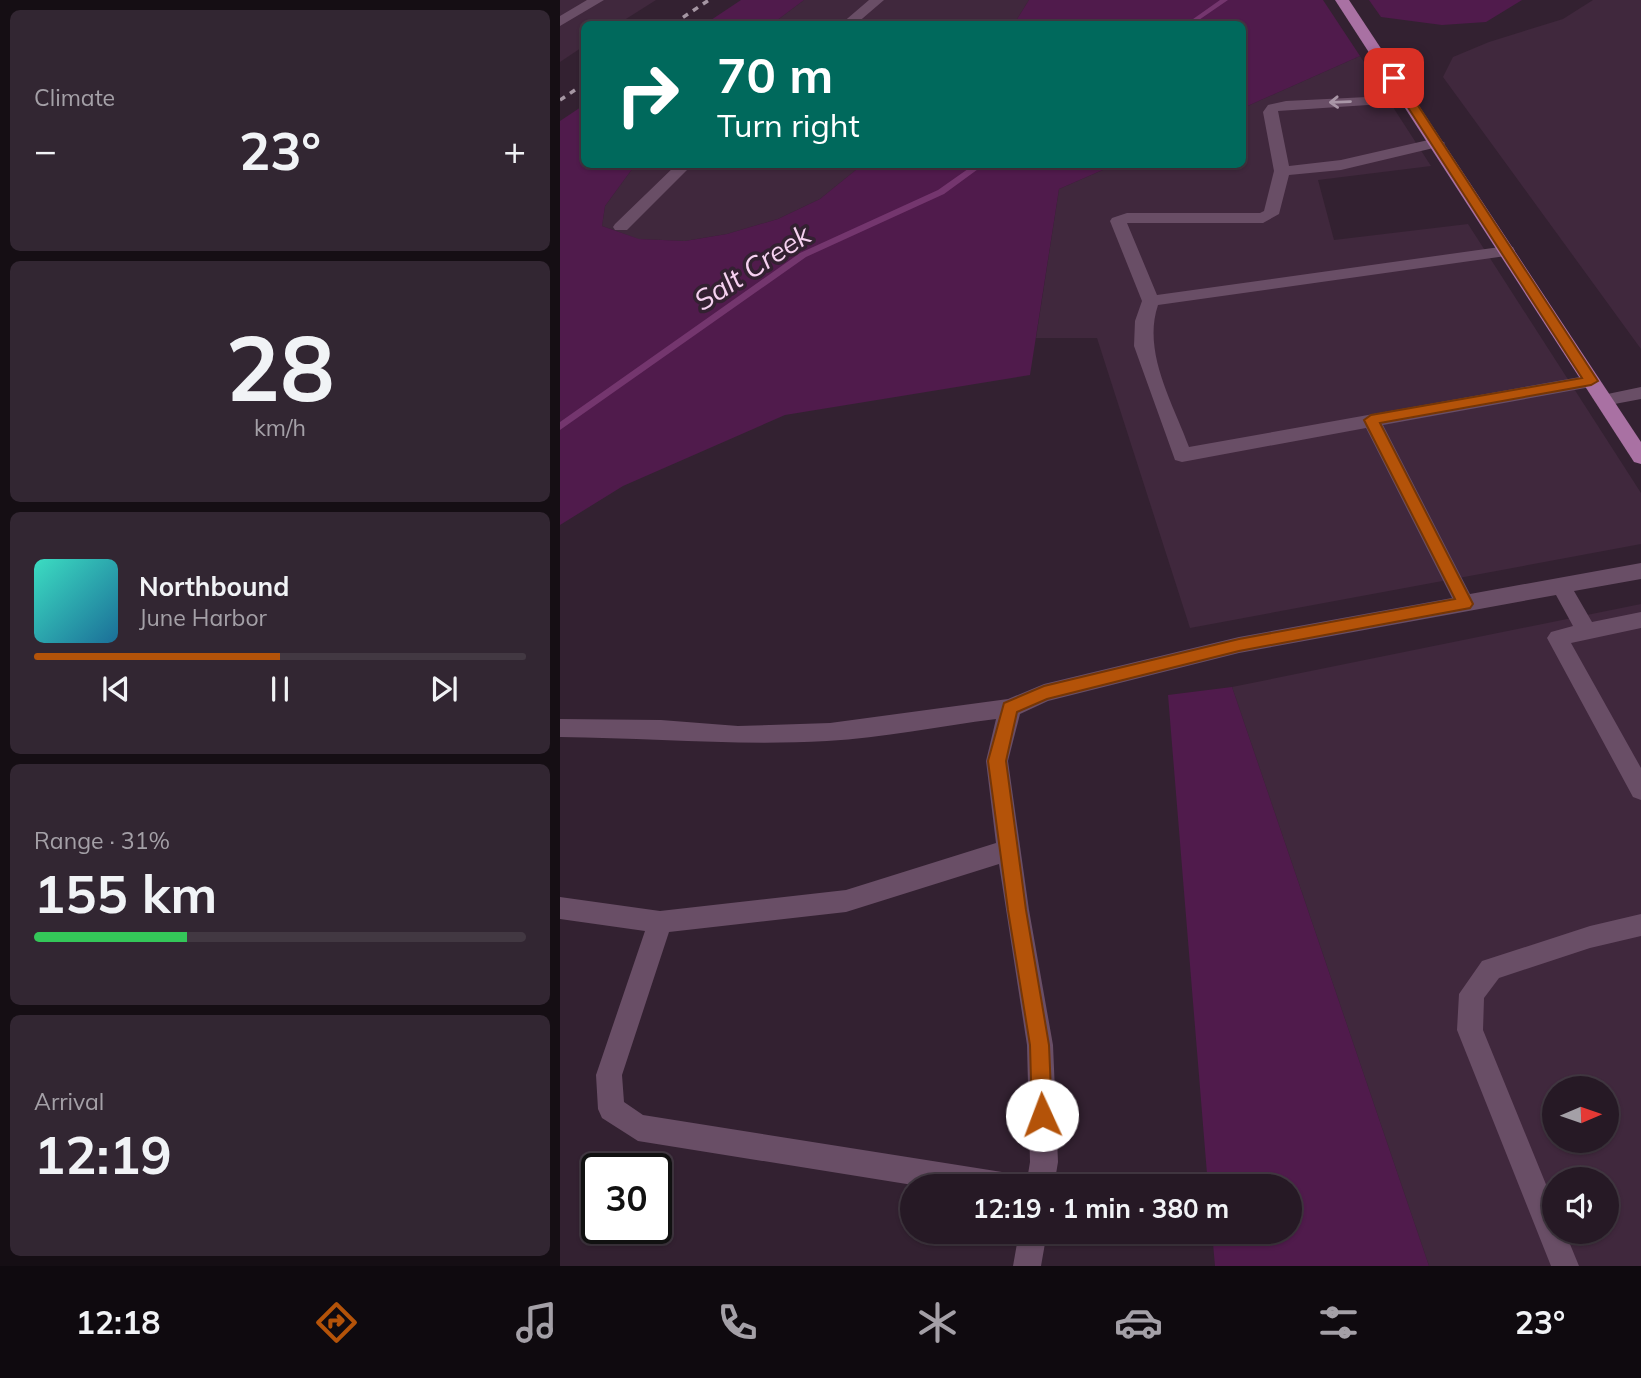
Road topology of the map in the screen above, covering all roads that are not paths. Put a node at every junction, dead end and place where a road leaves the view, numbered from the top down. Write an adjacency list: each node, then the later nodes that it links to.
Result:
1 (597, 0): 5 (street)
2 (877, 0): 4 (street)
3 (1342, 0): 6 (main road)
4 (852, 21)
5 (560, 22)
6 (1408, 99): 7 (main road); 9 (street, one-way to 9)
7 (1437, 143): 9 (street); 11 (main road)
8 (682, 168): 10 (street)
9 (1282, 171): 12 (street)
10 (621, 227)
11 (1507, 251): 12 (street); 13 (main road)
12 (1151, 300): 16 (street)
13 (1591, 381): 15 (main road); 16 (street)
14 (1641, 393): 15 (street)
15 (1604, 400): 17 (main road)
16 (1371, 420): 20 (street)
17 (1641, 457)
18 (1641, 571): 19 (street)
19 (1561, 586): 20 (street); 22 (street)
20 (1465, 604): 23 (street)
21 (1641, 620): 22 (street)
22 (1587, 631): 25 (street)
23 (1010, 708): 24 (street); 26 (street)
24 (560, 728)
25 (1641, 790)
26 (1009, 850): 28 (street); 31 (street)
27 (560, 908): 28 (street)
28 (660, 922): 30 (street)
29 (1641, 925): 34 (street)
30 (927, 1174)
31 (1042, 1174)
32 (1031, 1244): 33 (street)
33 (1027, 1266)
34 (1564, 1266)

